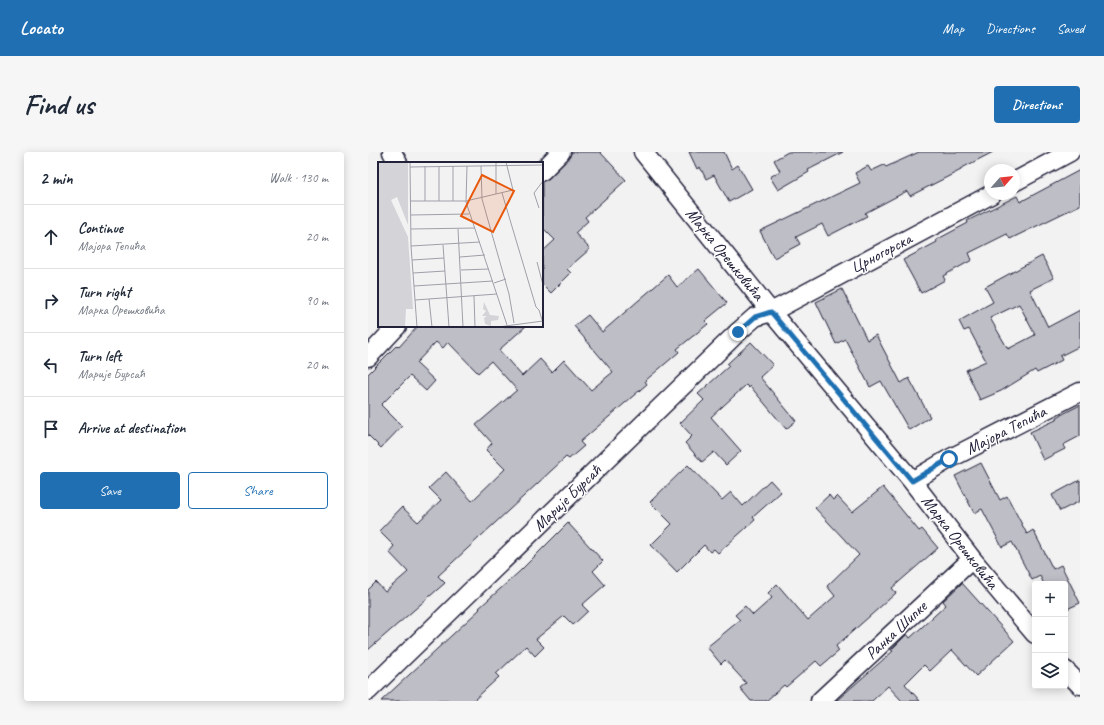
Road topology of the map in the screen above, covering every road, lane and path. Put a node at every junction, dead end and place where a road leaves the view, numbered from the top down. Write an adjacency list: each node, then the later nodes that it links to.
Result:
1 (392, 152): 5 (street)
2 (561, 152): 6 (street)
3 (643, 152): 9 (street, Марка Орешковића)
4 (1070, 152): 7 (street)
5 (397, 162)
6 (543, 171)
7 (1020, 179)
8 (984, 198): 9 (street, Црногорска)
9 (771, 312): 13 (street, Марка Орешковића); 18 (street, Марије Бурсаћ)
10 (396, 327): 11 (street)
11 (368, 356)
12 (1080, 392): 13 (street, Мајора Тепића)
13 (912, 481): 14 (street, Марка Орешковића)
14 (972, 560): 15 (street, Марка Орешковића); 19 (street, Ранка Шипке)
15 (1032, 630)
16 (1068, 673): 17 (street)
17 (1080, 685)
18 (368, 691)
19 (820, 701)

